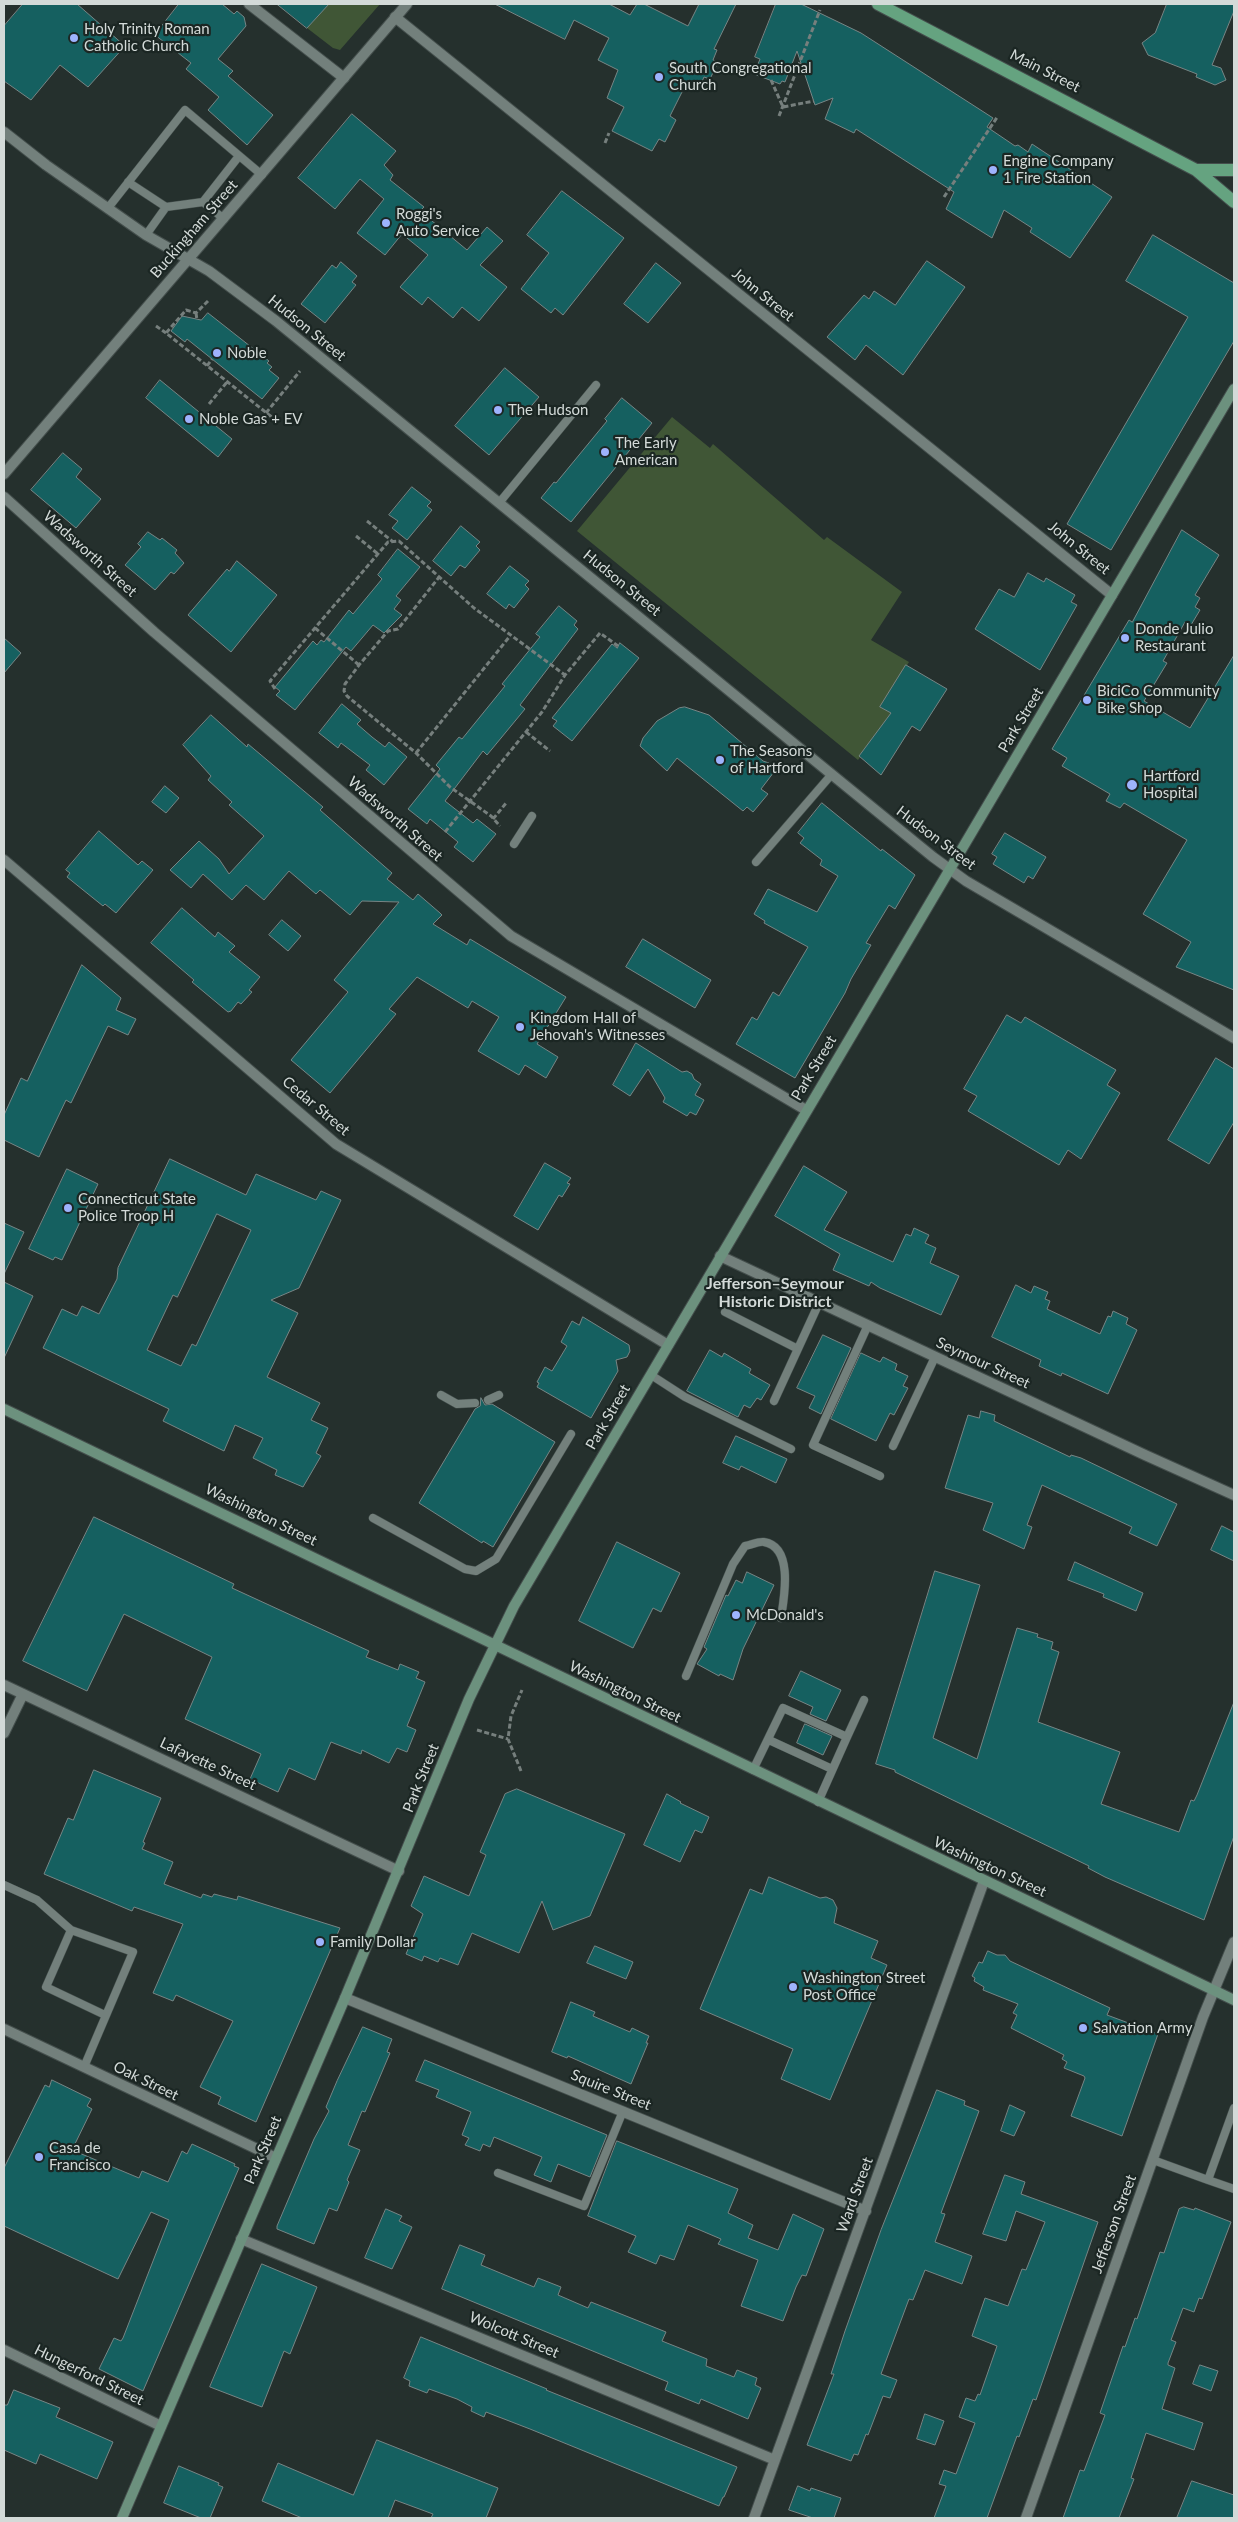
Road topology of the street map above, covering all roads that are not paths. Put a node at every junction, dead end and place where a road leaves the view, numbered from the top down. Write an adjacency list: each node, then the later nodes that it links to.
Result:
1 (249, 4): 5 (street)
2 (407, 4): 4 (street, Buckingham Street)
3 (878, 4): 8 (main road, Main Street)
4 (395, 17): 5 (street, Buckingham Street); 24 (street, John Street)
5 (344, 78): 10 (street, Buckingham Street)
6 (4, 132): 15 (street, Hudson Street)
7 (239, 156): 10 (lane); 11 (lane); 12 (lane)
8 (1196, 170): 9 (main road, Main Street); 13 (main road, Main Street)
9 (1234, 170)
10 (262, 175): 16 (street, Buckingham Street)
11 (128, 182): 14 (lane); 15 (lane)
12 (203, 202): 14 (lane); 16 (lane)
13 (1234, 202)
14 (166, 207): 17 (lane)
15 (108, 208): 17 (street, Hudson Street)
16 (224, 219): 18 (street, Buckingham Street)
17 (146, 236): 18 (street, Hudson Street)
18 (188, 260): 21 (street, Buckingham Street); 23 (street, Hudson Street)
19 (596, 385): 23 (lane)
20 (1234, 389): 24 (main road, Park Street)
21 (4, 474)
22 (4, 497): 32 (street, Wadsworth Street)
23 (499, 502): 25 (street, Hudson Street)
24 (1112, 595): 30 (main road, Park Street)
25 (832, 774): 29 (lane); 30 (street, Hudson Street)
26 (532, 816): 27 (lane)
27 (514, 844)
28 (4, 860): 37 (street, Cedar Street)
29 (756, 862)
30 (951, 870): 31 (street, Hudson Street); 32 (main road, Park Street)
31 (1234, 1038)
32 (806, 1110): 33 (main road, Park Street)
33 (720, 1256): 34 (street, Seymour Street); 37 (main road, Park Street)
34 (819, 1302): 36 (street, Seymour Street); 38 (lane)
35 (725, 1312): 38 (lane)
36 (868, 1325): 39 (street, Seymour Street); 50 (lane)
37 (668, 1345): 40 (main road, Park Street)
38 (798, 1350): 44 (lane)
39 (935, 1357): 48 (lane); 51 (street, Seymour Street)
40 (651, 1374): 49 (lane); 54 (main road, Park Street)
41 (440, 1395): 45 (lane)
42 (499, 1395): 43 (lane)
43 (488, 1400)
44 (774, 1401)
45 (475, 1403)
46 (4, 1409): 54 (main road, Washington Street)
47 (571, 1434): 52 (lane)
48 (893, 1446)
49 (791, 1449)
50 (880, 1476)
51 (1234, 1494)
52 (373, 1518)
53 (781, 1618): 55 (lane)
54 (494, 1645): 63 (main road, Washington Street); 65 (main road, Park Street)
55 (686, 1676)
56 (4, 1685): 57 (street, Lafayette Street)
57 (23, 1694): 59 (street); 65 (street, Lafayette Street)
58 (864, 1700): 60 (lane)
59 (4, 1733)
60 (847, 1737): 61 (lane); 62 (lane)
61 (768, 1740): 62 (lane); 63 (lane)
62 (832, 1769): 64 (lane)
63 (753, 1770): 64 (main road, Washington Street)
64 (818, 1802): 66 (main road, Washington Street)
65 (399, 1871): 71 (main road, Park Street)
66 (984, 1881): 70 (main road, Washington Street); 83 (street, Ward Street)
67 (4, 1885): 68 (lane)
68 (70, 1930): 73 (lane); 73 (lane)
69 (1234, 1942): 70 (street, Jefferson Street)
70 (1216, 1990): 72 (main road, Washington Street); 79 (street, Jefferson Street)
71 (345, 1998): 77 (street, Squire Street); 78 (main road, Park Street)
72 (1234, 2000)
73 (106, 2015): 75 (lane)
74 (4, 2029): 75 (street, Oak Street)
75 (84, 2067): 78 (street, Oak Street)
76 (1234, 2108): 81 (lane)
77 (623, 2111): 80 (lane); 83 (street, Squire Street)
78 (276, 2158): 84 (main road, Park Street)
79 (1153, 2160): 81 (lane); 90 (street, Jefferson Street)
80 (498, 2173)
81 (1208, 2180): 82 (lane)
82 (1234, 2189)
83 (866, 2211): 87 (street, Ward Street)
84 (241, 2239): 86 (main road, Park Street); 87 (street, Wolcott Street)
85 (4, 2350): 86 (street, Hungerford Street)
86 (161, 2426): 88 (main road, Park Street)
87 (775, 2460): 89 (street, Ward Street)
88 (122, 2518)
89 (754, 2518)
90 (1026, 2518)

